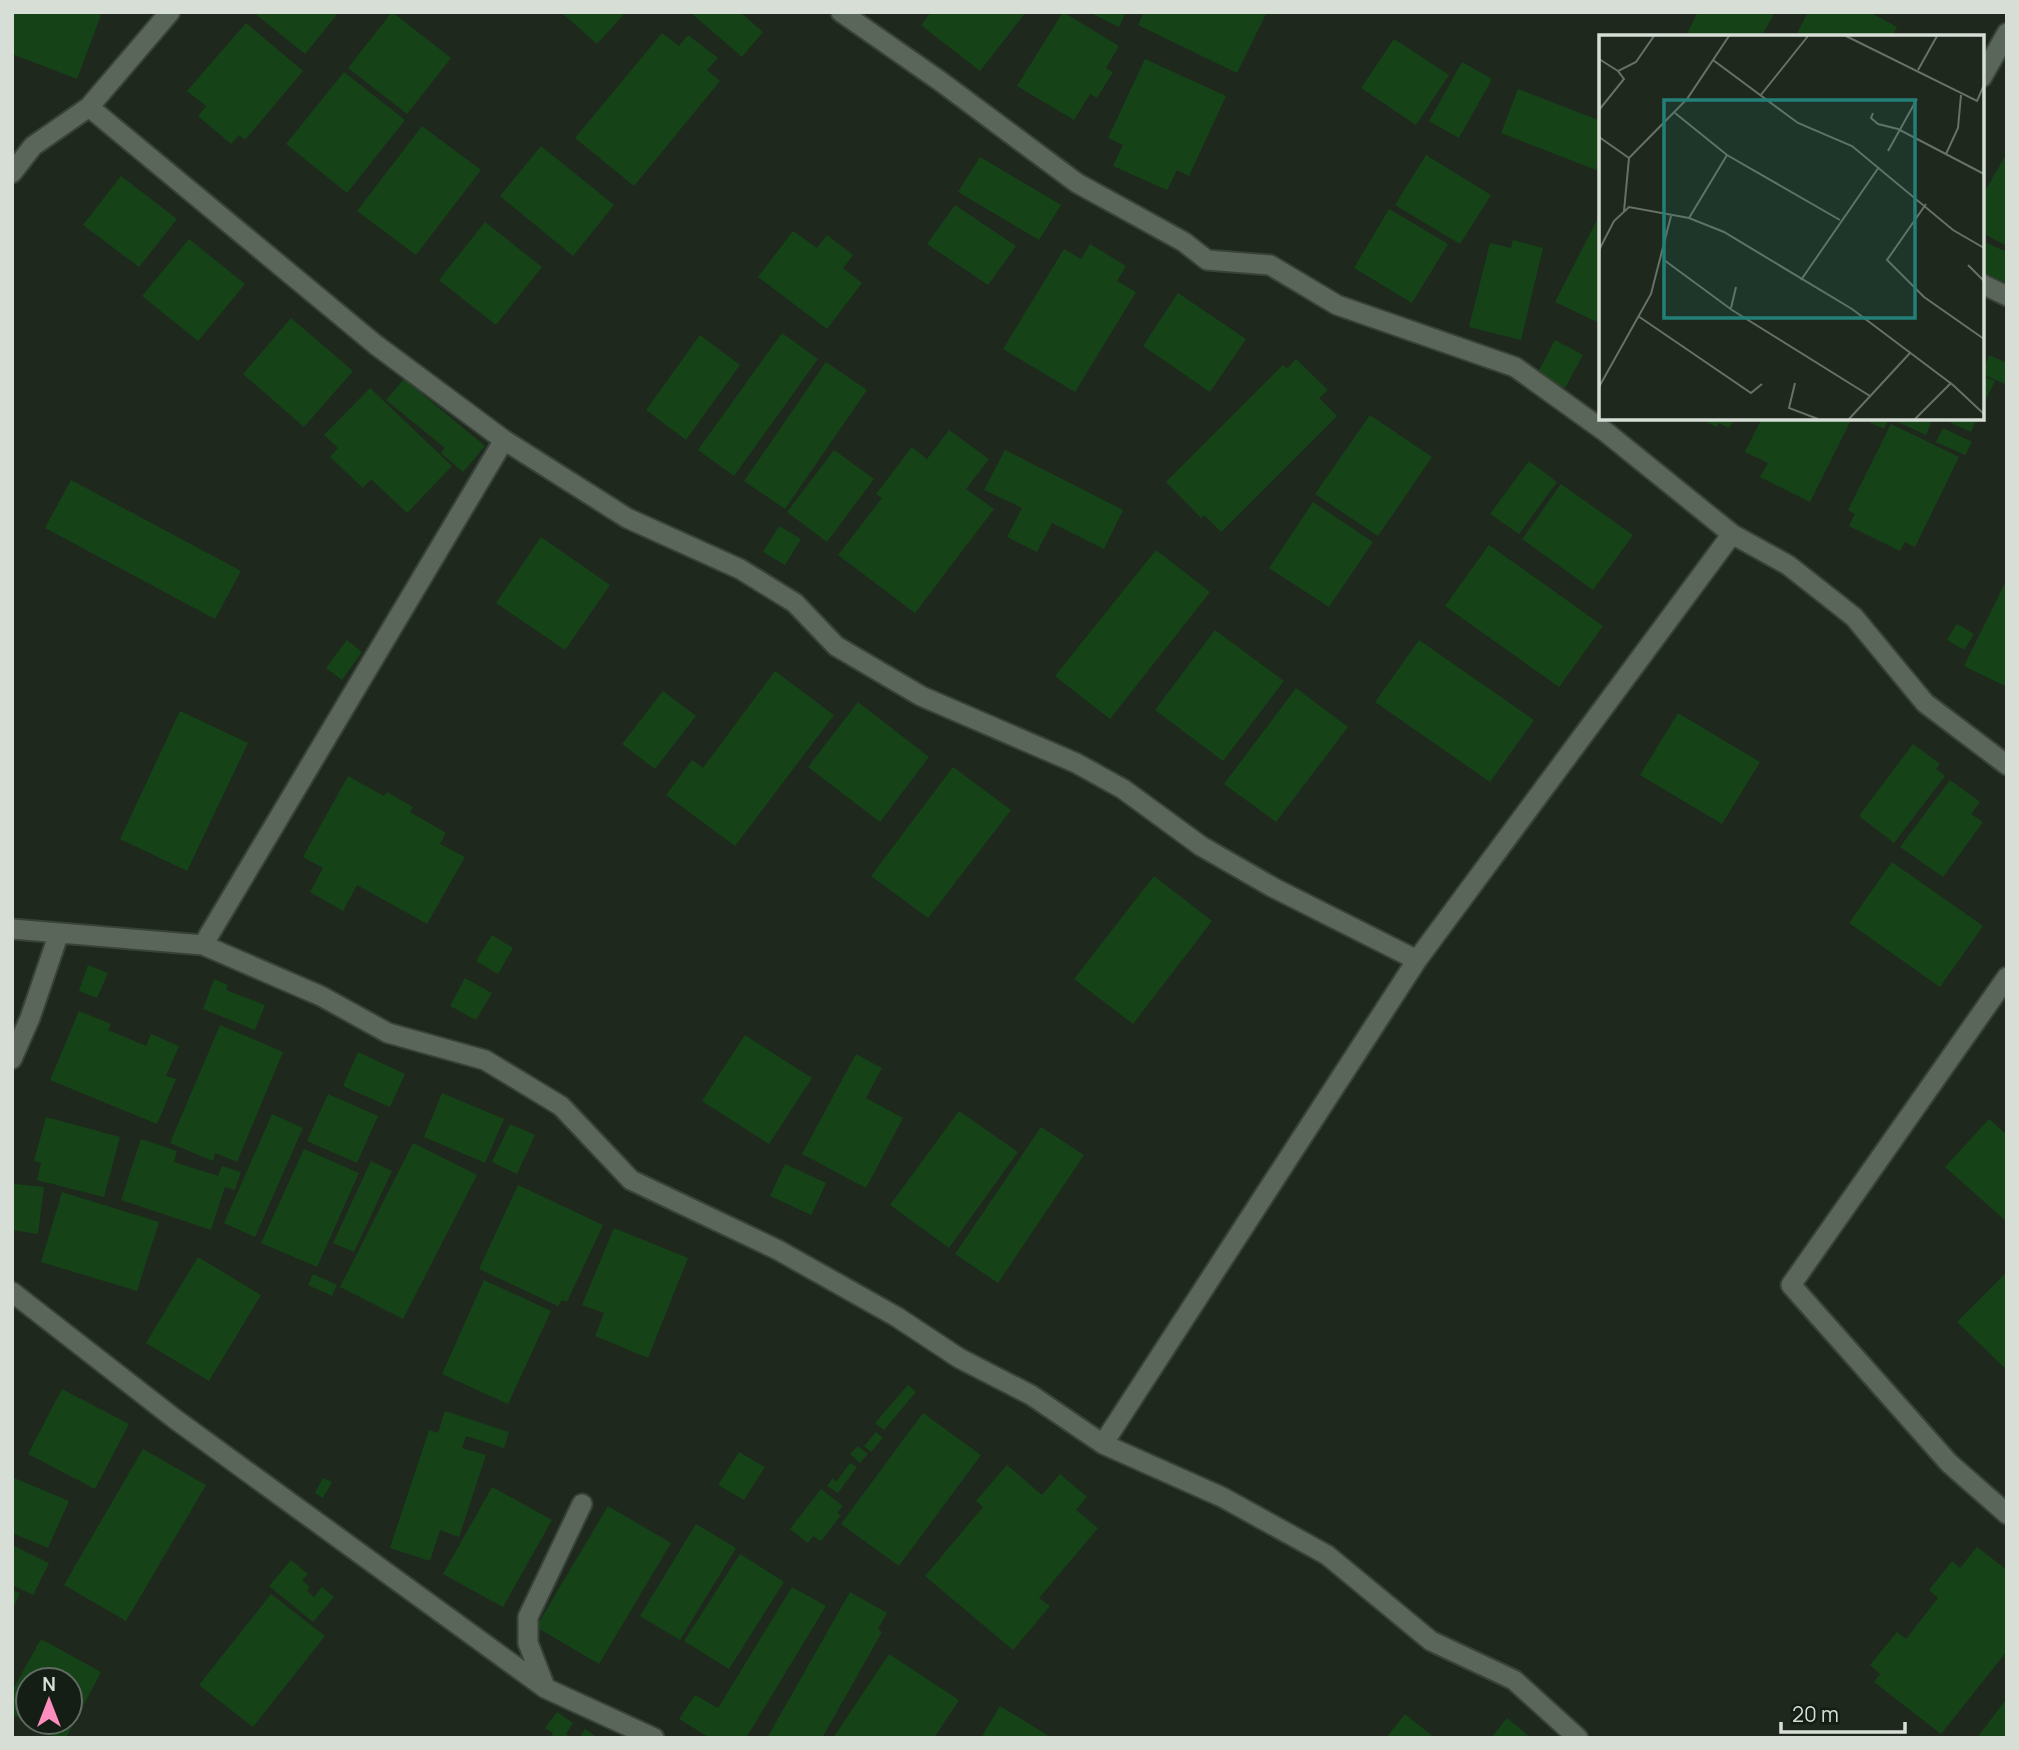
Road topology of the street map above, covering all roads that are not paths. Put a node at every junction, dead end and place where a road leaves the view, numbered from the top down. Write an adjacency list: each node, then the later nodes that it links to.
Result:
1 (170, 12): 5 (street)
2 (841, 12): 10 (street)
3 (2007, 33): 4 (street)
4 (1984, 73)
5 (89, 107): 6 (street); 9 (street)
6 (12, 173)
7 (1984, 285): 8 (street)
8 (2007, 296)
9 (505, 440): 14 (street); 15 (street)
10 (1732, 534): 11 (street); 15 (street)
11 (2007, 765)
12 (12, 929): 13 (street)
13 (59, 933): 14 (street); 17 (street)
14 (202, 945): 19 (street)
15 (1417, 960): 19 (street)
16 (2007, 977): 21 (street)
17 (12, 1059)
18 (12, 1292): 22 (street)
19 (1103, 1444): 24 (street)
20 (582, 1504): 22 (street)
21 (2007, 1514)
22 (545, 1688): 23 (street)
23 (654, 1738)
24 (1578, 1738)

